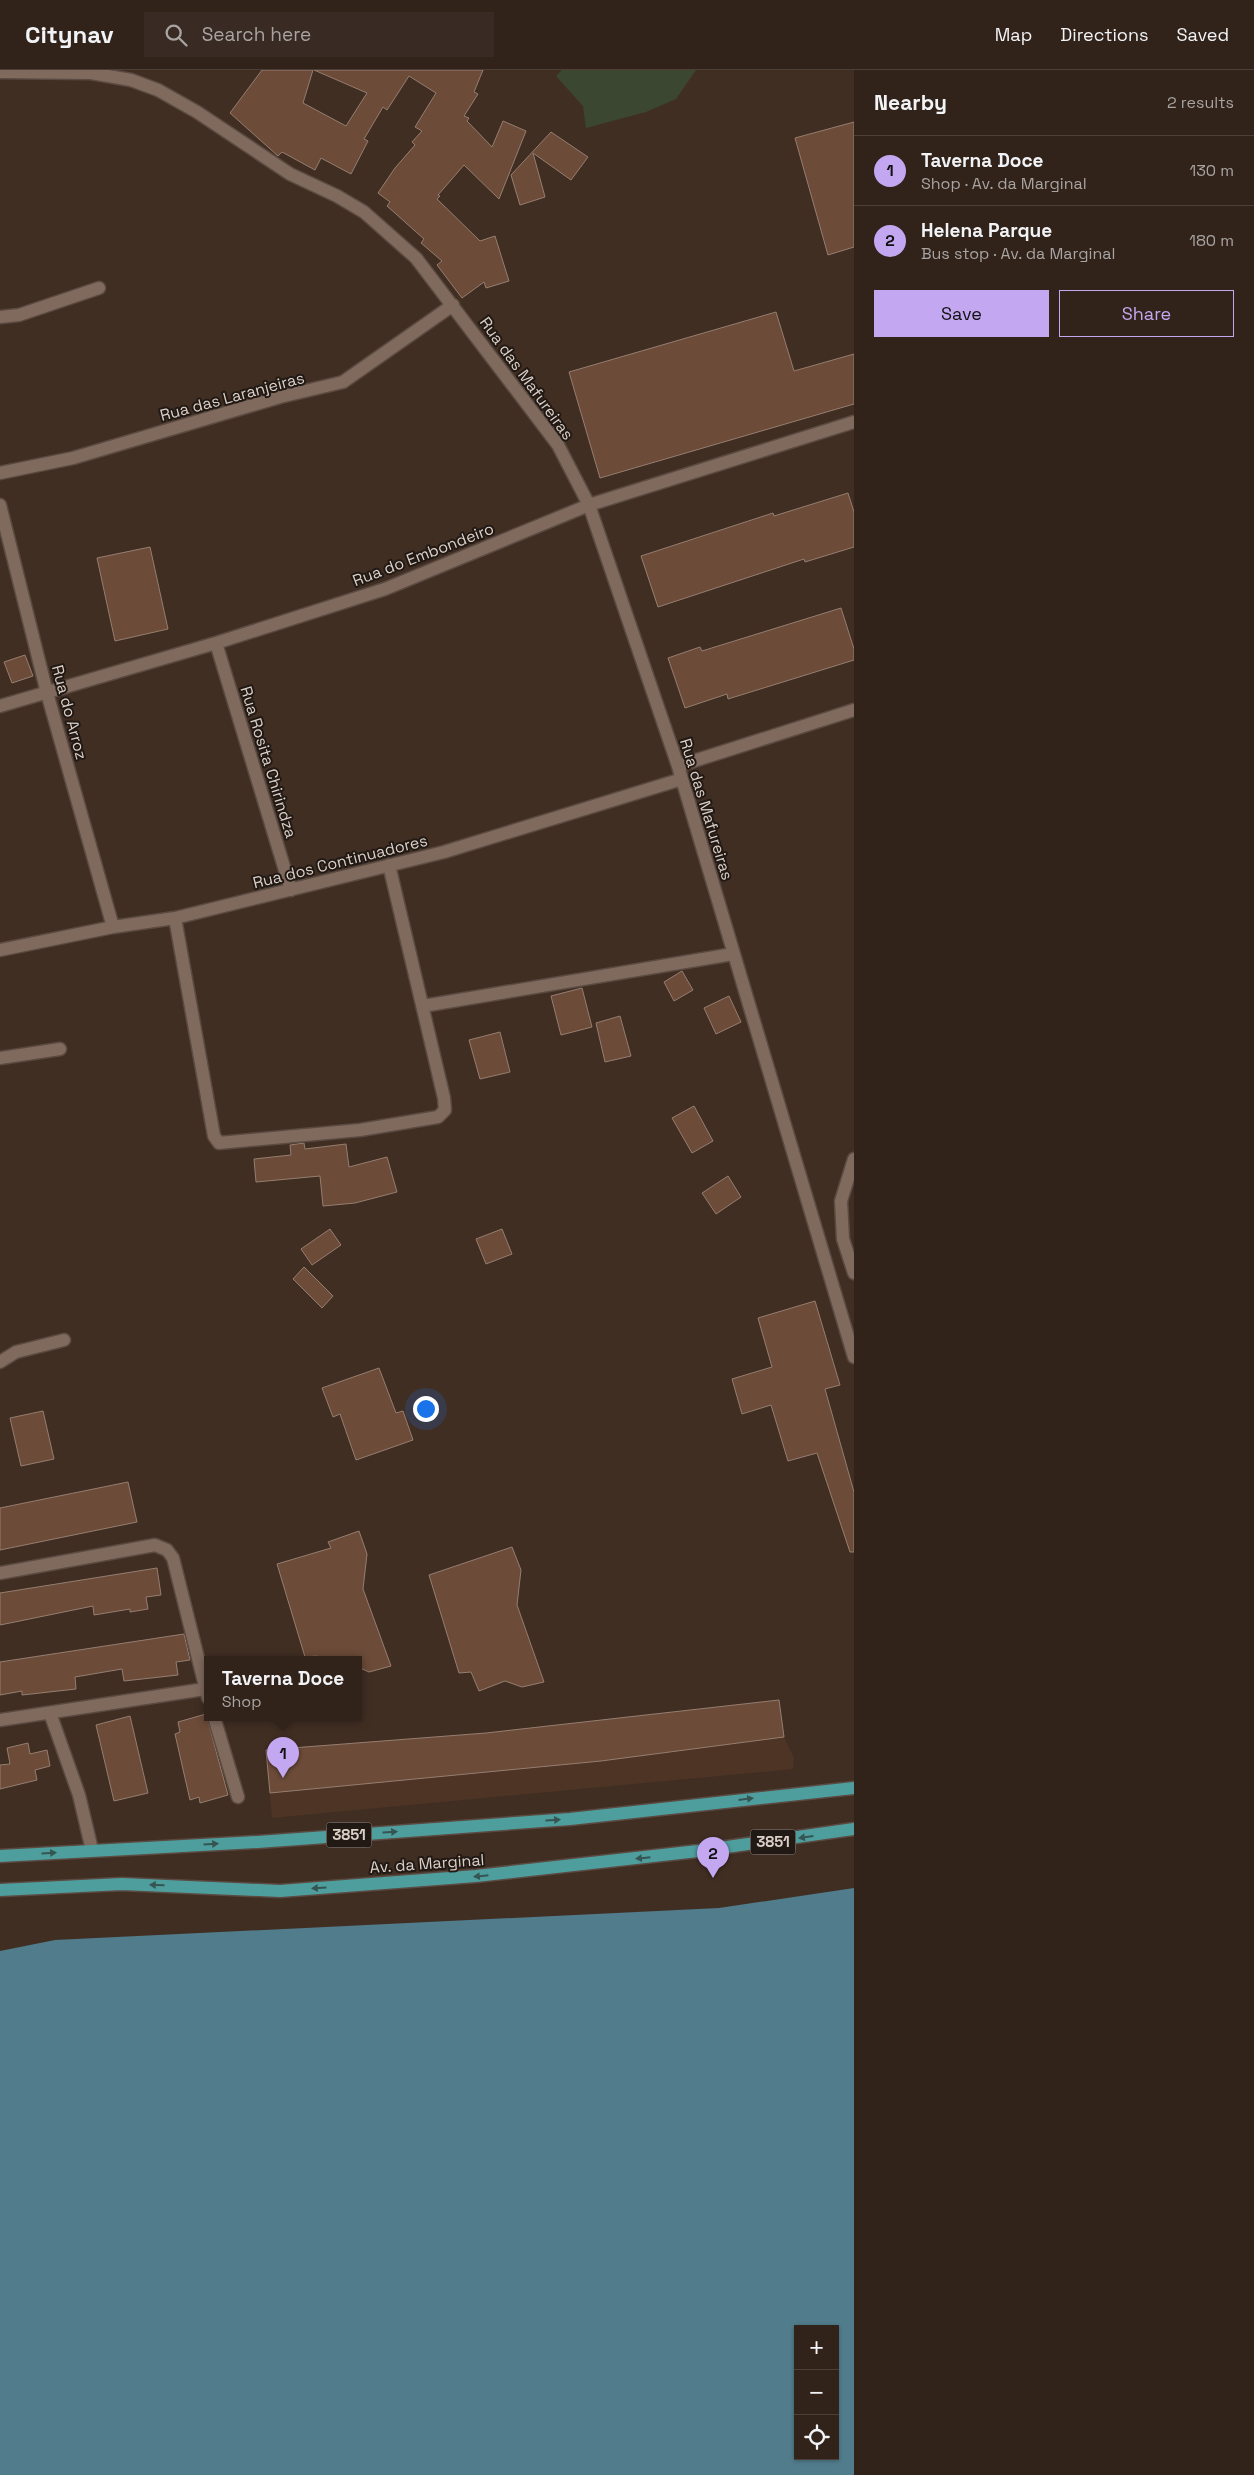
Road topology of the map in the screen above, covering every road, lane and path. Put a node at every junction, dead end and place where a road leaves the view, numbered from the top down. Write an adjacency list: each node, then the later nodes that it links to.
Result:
1 (0, 72): 3 (street, Rua das Mafureiras)
2 (98, 288): 4 (street)
3 (453, 305): 6 (street, Rua das Laranjeiras); 8 (street, Rua das Mafureiras)
4 (0, 317)
5 (854, 422): 8 (street, Rua do Embondeiro)
6 (0, 473)
7 (0, 505): 10 (street, Rua do Arroz)
8 (589, 505): 9 (street, Rua do Embondeiro); 13 (street, Rua das Mafureiras)
9 (216, 643): 10 (street, Rua do Embondeiro); 16 (street, Rua Rosita Chirindza)
10 (47, 693): 11 (street, Rua do Embondeiro); 18 (street, Rua do Arroz)
11 (0, 706)
12 (854, 710): 13 (street)
13 (678, 766): 14 (street, Rua das Mafureiras)
14 (682, 779): 15 (street, Rua dos Continuadores); 20 (street, Rua das Mafureiras)
15 (389, 865): 16 (street, Rua dos Continuadores); 21 (street)
16 (290, 890): 17 (street, Rua dos Continuadores)
17 (175, 918): 18 (street, Rua dos Continuadores); 21 (street)
18 (113, 927): 19 (street, Rua dos Continuadores)
19 (0, 950)
20 (733, 954): 21 (street); 27 (street, Rua das Mafureiras)
21 (422, 1006)
22 (60, 1049): 23 (street)
23 (0, 1058)
24 (854, 1159): 25 (street)
25 (854, 1273)
26 (64, 1340): 28 (street)
27 (854, 1357)
28 (0, 1362)
29 (0, 1573): 30 (street)
30 (204, 1686)
31 (204, 1694): 32 (street)
32 (50, 1713): 33 (street); 38 (street)
33 (0, 1720)
34 (215, 1721): 36 (street)
35 (854, 1788): 38 (main road, Av. da Marginal / 3851, one-way to 35)
36 (238, 1797)
37 (854, 1829): 40 (main road, Av. da Marginal / 3851, one-way to 40)
38 (92, 1850): 39 (main road, Av. da Marginal / 3851, one-way to 38)
39 (0, 1856)
40 (0, 1890)

